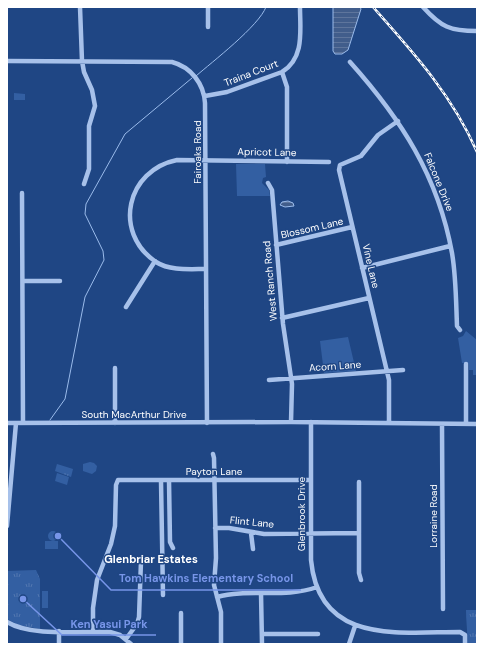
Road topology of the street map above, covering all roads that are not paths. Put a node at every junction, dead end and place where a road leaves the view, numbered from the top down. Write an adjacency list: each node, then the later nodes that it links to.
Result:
1 (80, 7): 8 (street)
2 (208, 7): 5 (street)
3 (300, 7): 10 (street, Traina Court)
4 (423, 7): 6 (street)
5 (208, 27)
6 (477, 31)
7 (7, 61): 8 (street, Fairoaks Road)
8 (82, 61): 11 (street, Fairoaks Road); 17 (street)
9 (350, 62): 12 (street, Falcone Drive)
10 (282, 72): 11 (street, Traina Court); 14 (street)
11 (205, 96): 13 (street, Fairoaks Road)
12 (398, 121): 19 (street, Vine Lane); 21 (street, Falcone Drive)
13 (206, 160): 14 (street, Apricot Lane); 22 (street, Apricot Lane); 24 (street, Fairoaks Road)
14 (287, 162): 15 (street, Apricot Lane)
15 (328, 162)
16 (268, 182): 20 (street, West Ranch Road)
17 (84, 184)
18 (22, 193): 25 (street)
19 (352, 227): 20 (street, Blossom Lane); 23 (street, Vine Lane)
20 (276, 245): 29 (street, West Ranch Road)
21 (450, 246): 23 (street); 30 (street, Falcone Drive)
22 (155, 262): 24 (street); 28 (street)
23 (362, 268): 27 (street, Vine Lane)
24 (206, 269): 44 (street, Fairoaks Road)
25 (23, 281): 26 (street); 42 (street)
26 (60, 281)
27 (369, 298): 29 (street); 34 (street, Vine Lane)
28 (126, 307)
29 (282, 318): 35 (street, West Ranch Road)
30 (460, 330)
31 (466, 364): 46 (street)
32 (115, 368): 43 (street)
33 (403, 370): 34 (street, Acorn Lane)
34 (387, 372): 35 (street, Acorn Lane); 39 (street, Vine Lane)
35 (291, 379): 36 (street, Acorn Lane); 37 (street, West Ranch Road)
36 (269, 380)
37 (291, 422): 38 (street); 44 (street, South MacArthur Drive)
38 (310, 422): 39 (street); 52 (street, Glenbrook Drive)
39 (389, 422): 45 (street)
40 (7, 423): 41 (street, South MacArthur Drive)
41 (16, 423): 42 (street, South MacArthur Drive); 54 (street)
42 (23, 423): 43 (street, South MacArthur Drive)
43 (115, 423): 44 (street, South MacArthur Drive)
44 (207, 423)
45 (442, 424): 46 (street); 67 (street, Lorraine Road)
46 (466, 424): 47 (street)
47 (477, 424)
48 (212, 454): 51 (street)
49 (161, 480): 50 (street, Payton Lane); 65 (street); 72 (street, Payton Lane)
50 (170, 480): 51 (street, Payton Lane); 59 (street)
51 (215, 480): 52 (street, Payton Lane); 55 (street)
52 (310, 480): 57 (street, Glenbrook Drive)
53 (359, 482): 58 (street)
54 (7, 526)
55 (215, 528): 56 (street, Flint Lane); 66 (street)
56 (251, 533): 57 (street, Flint Lane); 60 (street)
57 (310, 533): 58 (street, Flint Lane); 63 (street, Glenbrook Drive)
58 (359, 533): 62 (street)
59 (173, 548)
60 (253, 550)
61 (141, 561): 75 (street)
62 (361, 580)
63 (317, 587): 64 (street); 70 (street, Glenbrook Drive)
64 (261, 593): 66 (street); 73 (street)
65 (164, 595)
66 (217, 597): 79 (street)
67 (443, 609)
68 (181, 613): 78 (street)
69 (7, 622): 71 (street)
70 (355, 626): 81 (street); 82 (street, Glenbrook Drive)
71 (59, 631): 72 (street); 76 (street)
72 (93, 631): 75 (street)
73 (262, 634): 74 (street); 80 (street)
74 (318, 634)
75 (126, 639): 77 (street)
76 (59, 644)
77 (131, 644)
78 (181, 644)
79 (221, 644)
80 (262, 644)
81 (349, 644)
82 (465, 644)

